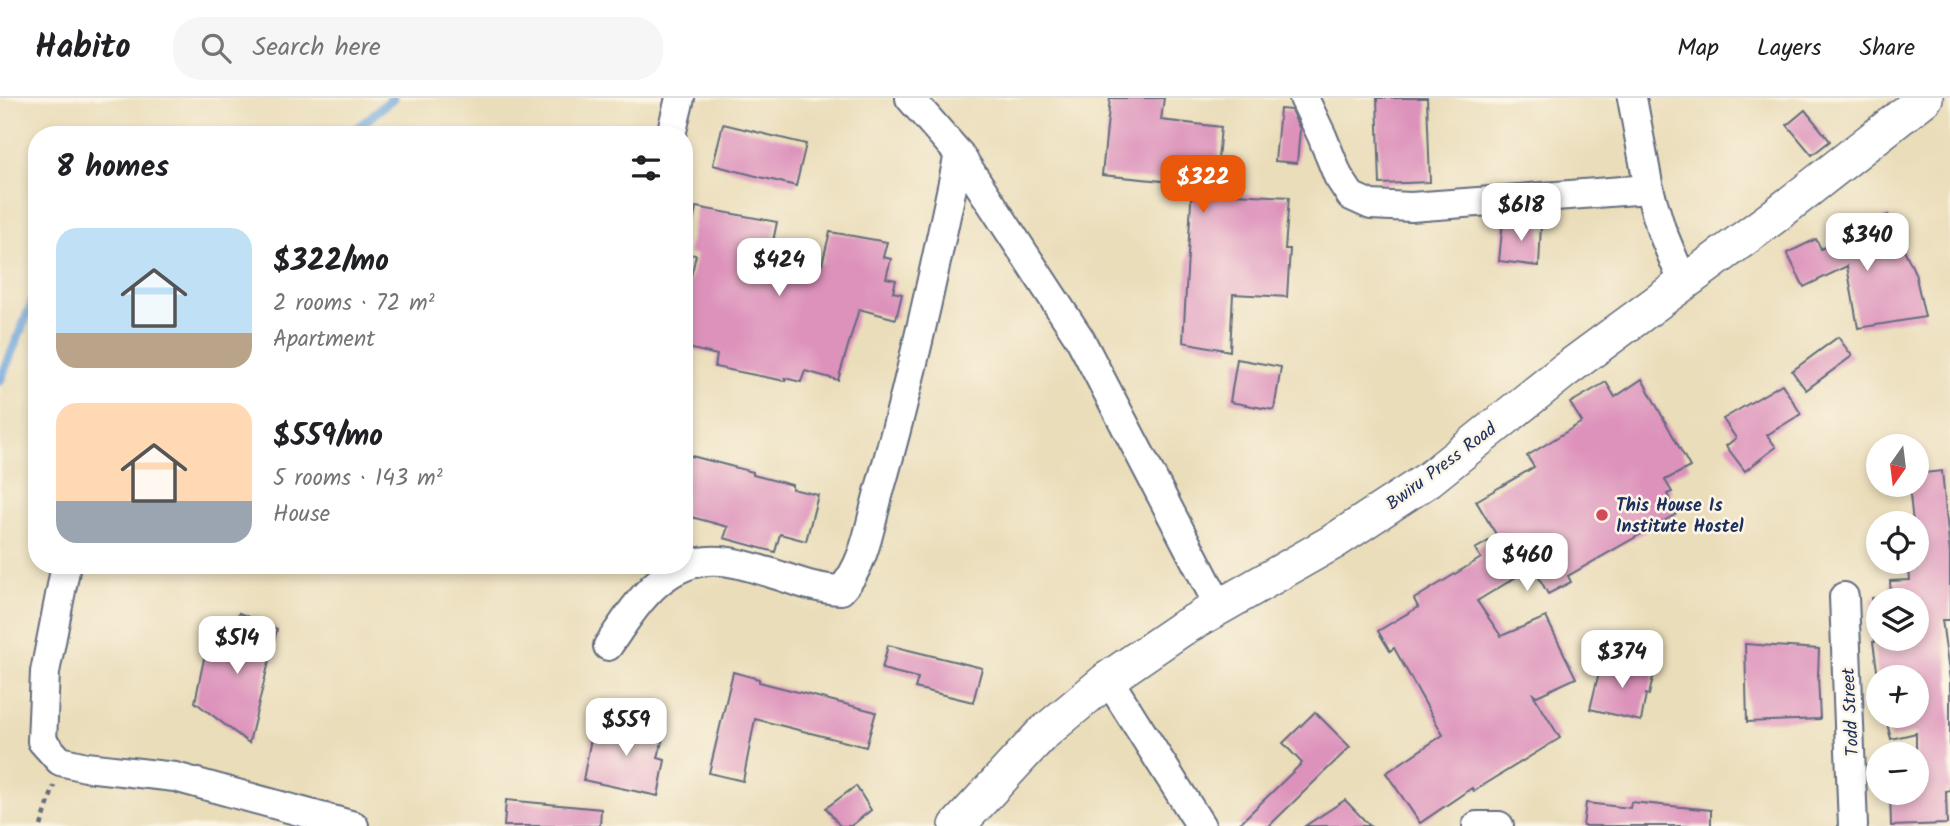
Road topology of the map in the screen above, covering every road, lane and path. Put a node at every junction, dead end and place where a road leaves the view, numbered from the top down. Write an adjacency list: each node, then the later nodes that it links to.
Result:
1 (680, 98): 6 (street)
2 (910, 98): 7 (street)
3 (1304, 98): 8 (street)
4 (1632, 98): 8 (street)
5 (1925, 98): 9 (street, Bwiru Press Road)
6 (673, 126)
7 (959, 154): 10 (street); 14 (street)
8 (1649, 190): 9 (street)
9 (1683, 282): 14 (street, Bwiru Press Road)
10 (693, 563)
11 (64, 574): 17 (street)
12 (666, 574): 15 (street)
13 (1844, 597): 24 (street, Todd Street)
14 (1219, 606): 16 (street, Bwiru Press Road)
15 (608, 646)
16 (1108, 679): 20 (street, Bwiru Press Road); 21 (street)
17 (60, 761): 18 (path); 19 (street)
18 (41, 826)
19 (354, 826)
20 (957, 826)
21 (1201, 826)
22 (1477, 826): 23 (street)
23 (1499, 826)
24 (1853, 826)

